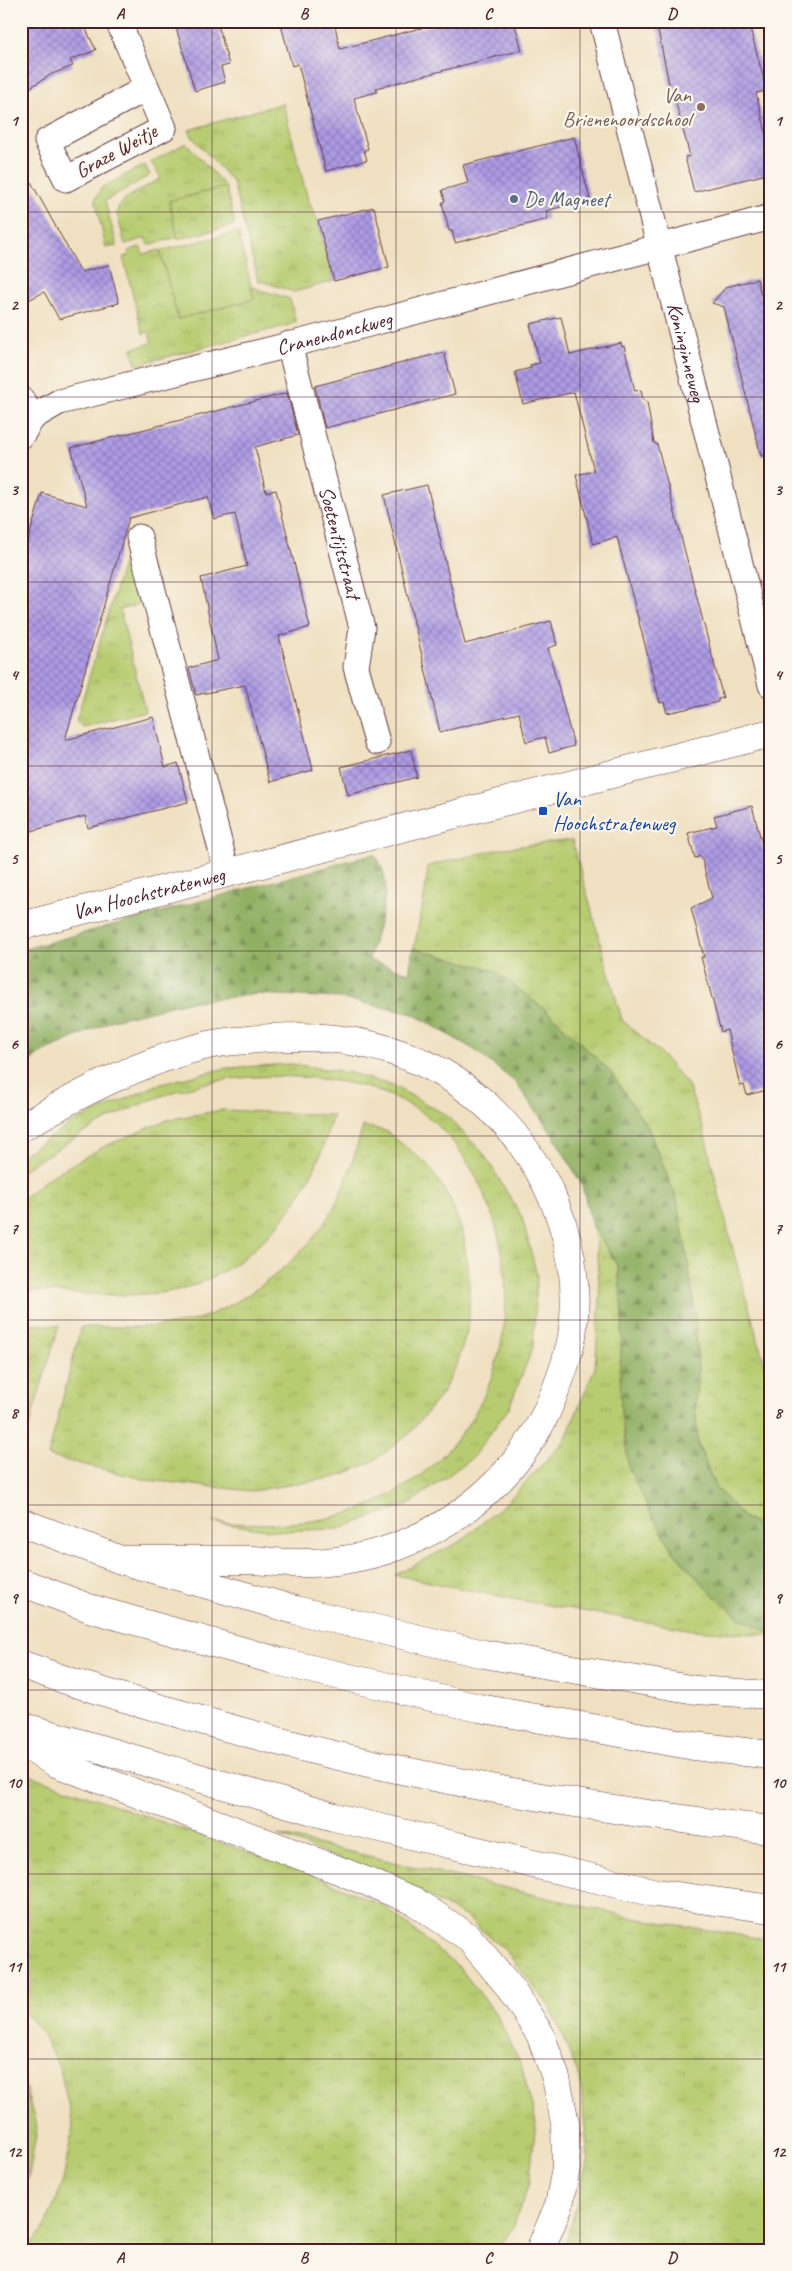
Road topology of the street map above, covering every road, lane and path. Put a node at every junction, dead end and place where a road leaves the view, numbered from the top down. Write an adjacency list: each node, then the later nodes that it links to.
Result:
1 (118, 21): 3 (street, Graze Weitje)
2 (602, 21): 5 (street, Koninginneweg)
3 (147, 88)
4 (771, 216): 5 (street, Cranendonckweg)
5 (660, 247): 6 (street, Cranendonckweg); 9 (street, Koninginneweg)
6 (289, 344): 7 (street, Cranendonckweg); 11 (street, Soetentijtstraat)
7 (25, 417)
8 (139, 537): 12 (street)
9 (771, 685)
10 (771, 733): 12 (main road, Van Hoochstratenweg)
11 (377, 742)
12 (227, 872): 13 (main road, Van Hoochstratenweg)
13 (21, 926)
14 (21, 1128): 16 (main road)
15 (21, 1522): 16 (main road)
16 (122, 1560): 19 (main road)
17 (21, 1582): 22 (main road)
18 (21, 1664): 23 (main road)
19 (771, 1695)
20 (21, 1726): 24 (main road)
21 (21, 1744): 25 (main road)
22 (771, 1755)
23 (771, 1830)
24 (771, 1909)
25 (540, 2250)

